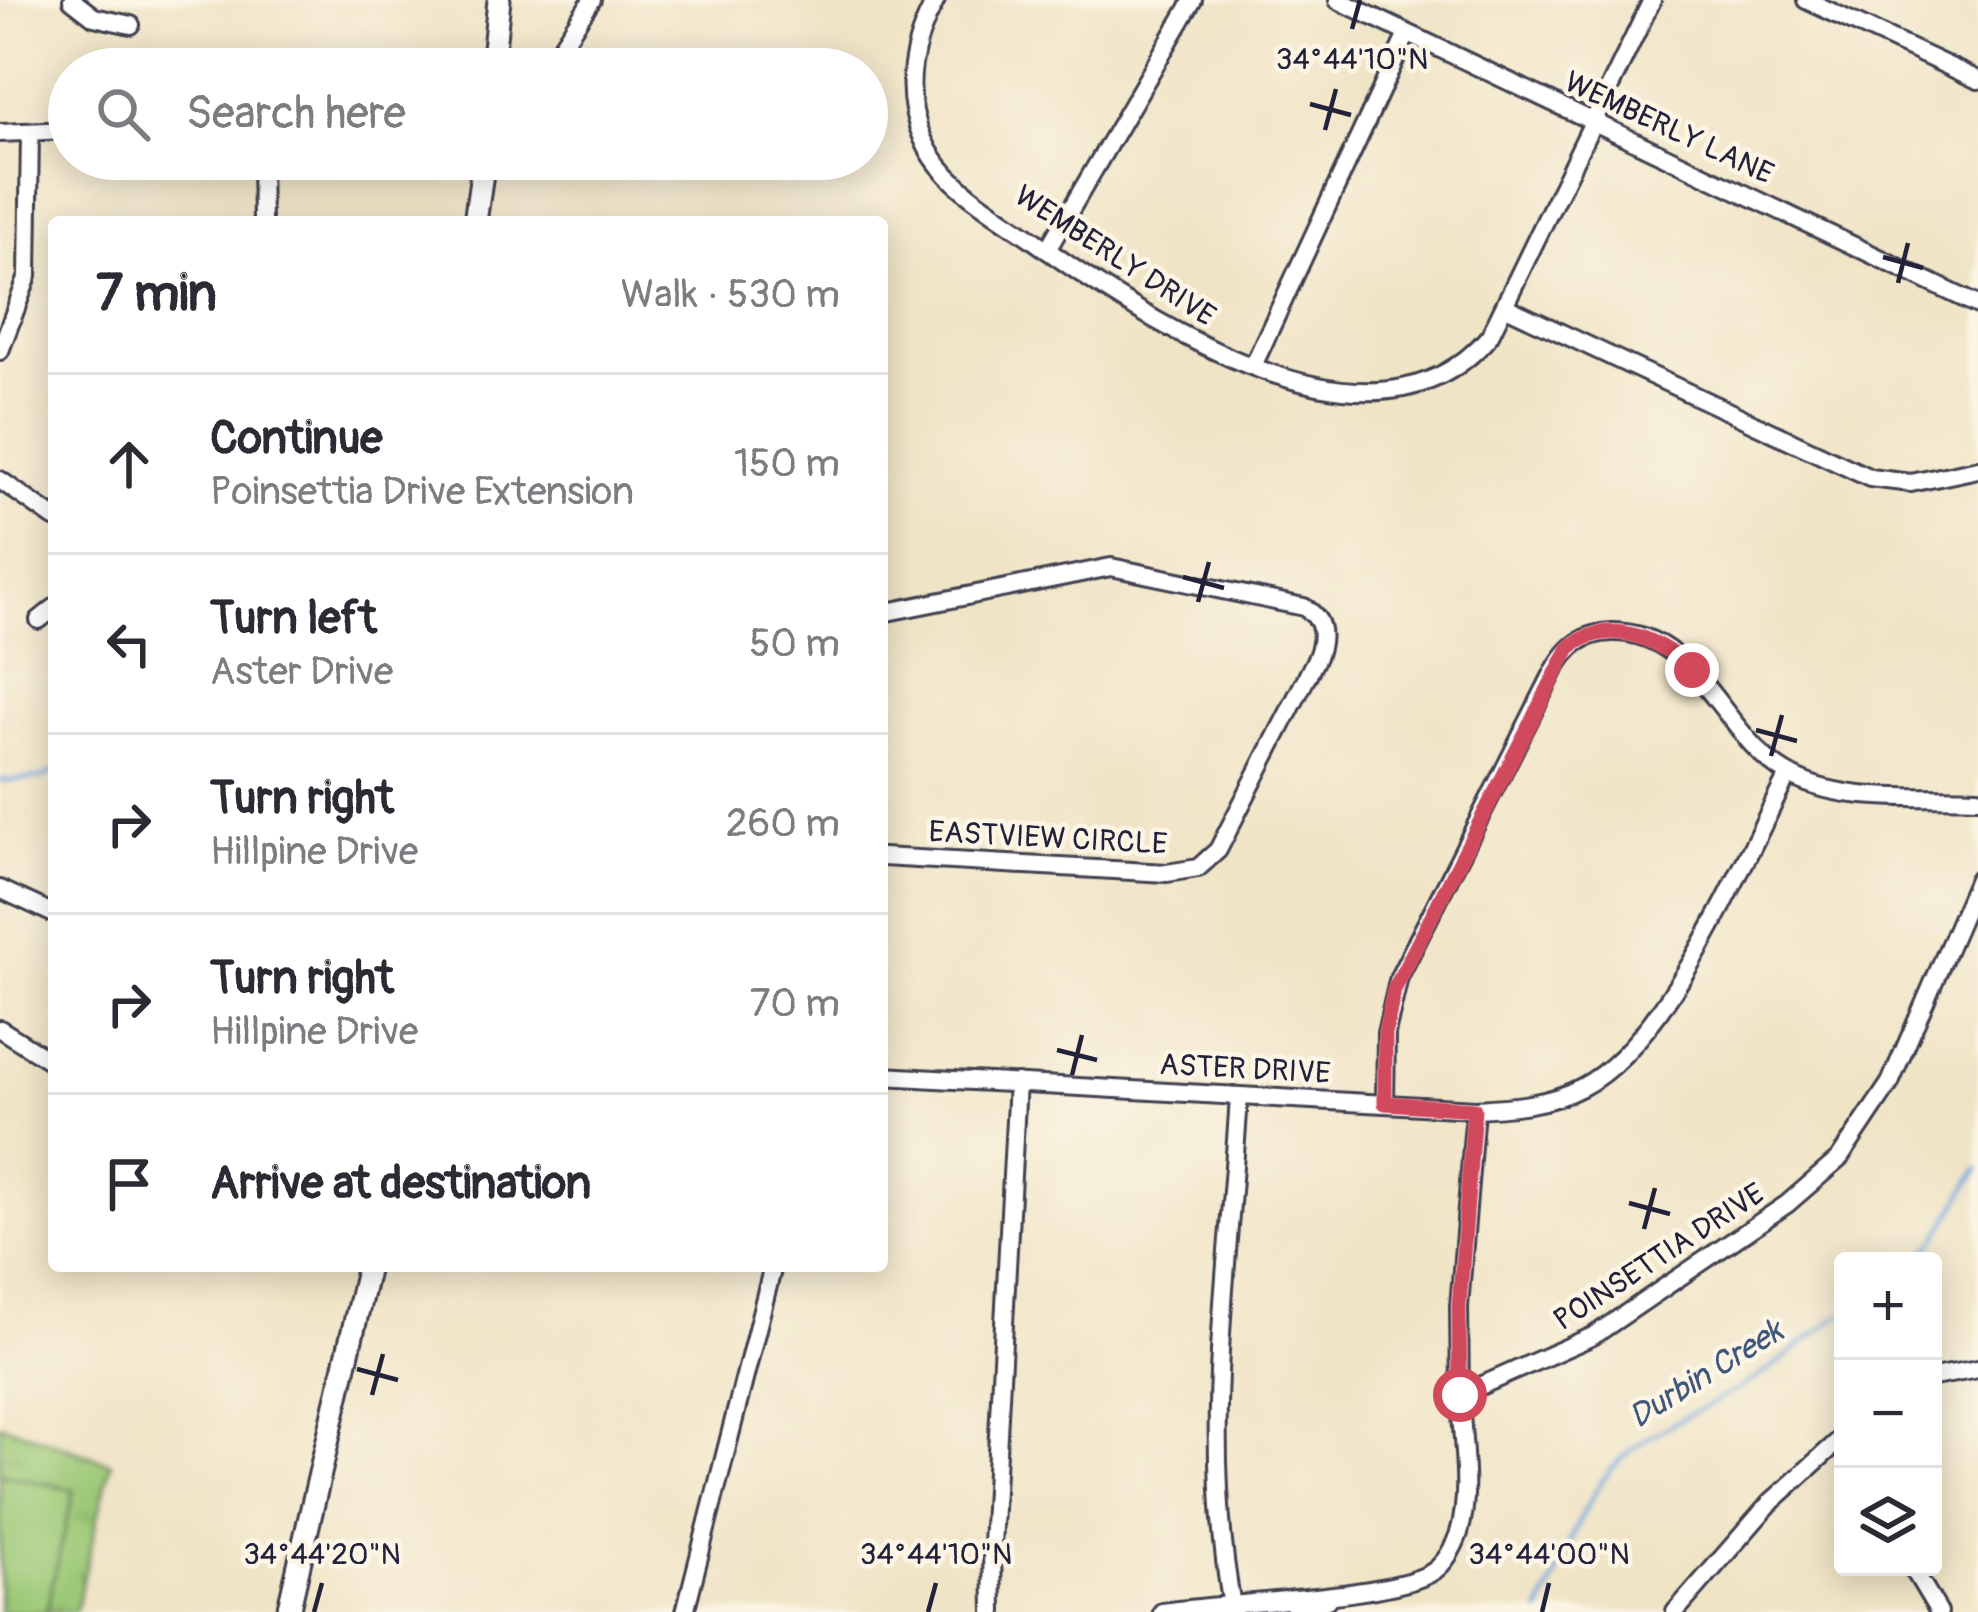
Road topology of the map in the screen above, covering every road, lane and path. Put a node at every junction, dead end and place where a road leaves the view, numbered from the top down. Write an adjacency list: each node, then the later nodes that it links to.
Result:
1 (72, 0): 9 (street)
2 (499, 0): 11 (main road)
3 (592, 0): 12 (street)
4 (936, 0): 22 (street, WEMBERLY DRIVE)
5 (1193, 0): 22 (street)
6 (1338, 0): 10 (street, WEMBERLY LANE)
7 (1652, 0): 14 (street, WEMBERLY DRIVE)
8 (1806, 0): 13 (street)
9 (131, 25)
10 (1407, 34): 14 (street, WEMBERLY LANE); 26 (street)
11 (495, 48)
12 (560, 48)
13 (1978, 80)
14 (1593, 122): 23 (street, WEMBERLY LANE); 24 (street, WEMBERLY DRIVE)
15 (48, 131): 16 (street)
16 (30, 132): 17 (street); 25 (street)
17 (0, 133)
18 (261, 180): 20 (street)
19 (481, 180): 21 (main road)
20 (262, 216)
21 (476, 216)
22 (1047, 250): 26 (street, WEMBERLY DRIVE)
23 (1978, 305)
24 (1507, 308): 26 (street, WEMBERLY DRIVE); 27 (street)
25 (0, 351)
26 (1253, 366)
27 (1978, 469)
28 (0, 480): 29 (street)
29 (48, 514)
30 (48, 613): 32 (street)
31 (888, 613): 35 (street, EASTVIEW CIRCLE)
32 (39, 620)
33 (1788, 775): 34 (street); 44 (street); 45 (street, ASTER DRIVE)
34 (1978, 798)
35 (888, 857)
36 (1978, 879): 50 (street, POINSETTIA DRIVE)
37 (0, 889): 38 (street)
38 (48, 911)
39 (0, 1029): 40 (street)
40 (48, 1059)
41 (888, 1076): 42 (street, ASTER DRIVE)
42 (1017, 1083): 43 (street, ASTER DRIVE); 57 (street)
43 (1239, 1096): 44 (street, ASTER DRIVE); 54 (street)
44 (1385, 1103): 45 (street, ASTER DRIVE)
45 (1474, 1109): 50 (street)
46 (367, 1272): 55 (main road)
47 (771, 1272): 56 (street)
48 (1978, 1369): 49 (street)
49 (1942, 1375)
50 (1460, 1395): 53 (street)
51 (1834, 1451): 60 (street)
52 (1917, 1576): 61 (street)
53 (1348, 1593): 54 (street); 59 (street)
54 (1232, 1606): 58 (street)
55 (288, 1612)
56 (685, 1612)
57 (994, 1612)
58 (1162, 1612)
59 (1294, 1612)
60 (1675, 1612)
61 (1939, 1612)

